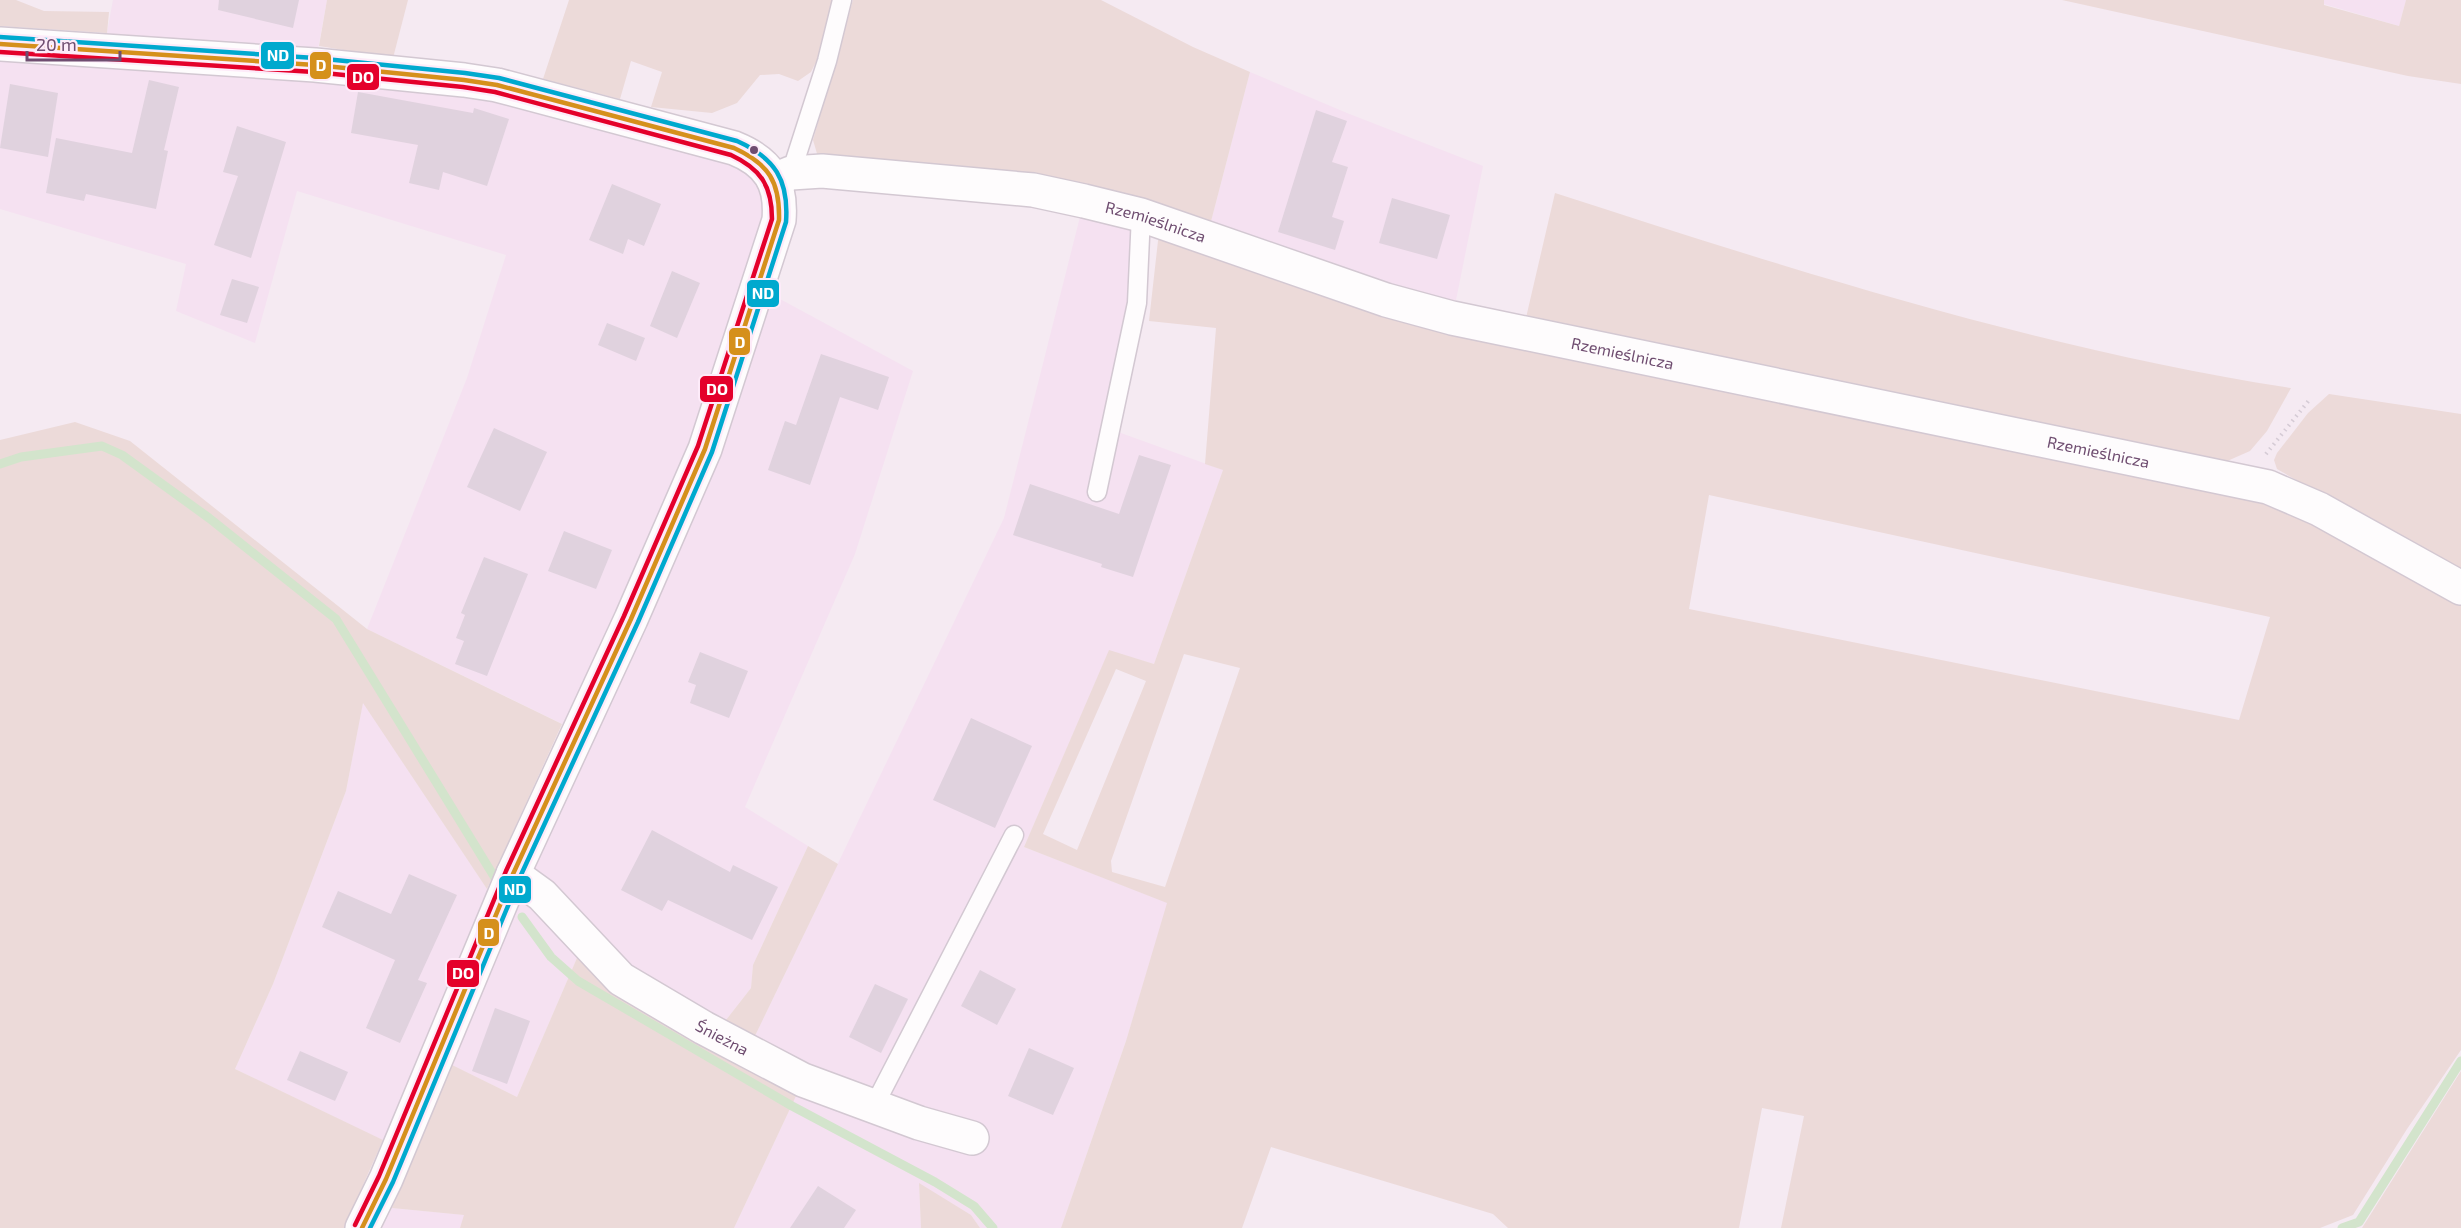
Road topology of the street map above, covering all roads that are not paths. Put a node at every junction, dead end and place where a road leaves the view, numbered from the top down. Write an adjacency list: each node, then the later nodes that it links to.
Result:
1 (842, 0): 3 (lane)
2 (0, 44): 3 (street)
3 (778, 176): 4 (street, Rzemieślnicza); 8 (street)
4 (1142, 215): 5 (lane); 6 (street, Rzemieślnicza)
5 (1097, 492)
6 (2461, 588)
7 (1014, 835): 9 (lane)
8 (513, 874): 9 (street, Śnieżna); 11 (street)
9 (874, 1106): 10 (street, Śnieżna)
10 (972, 1138)
11 (362, 1228)

